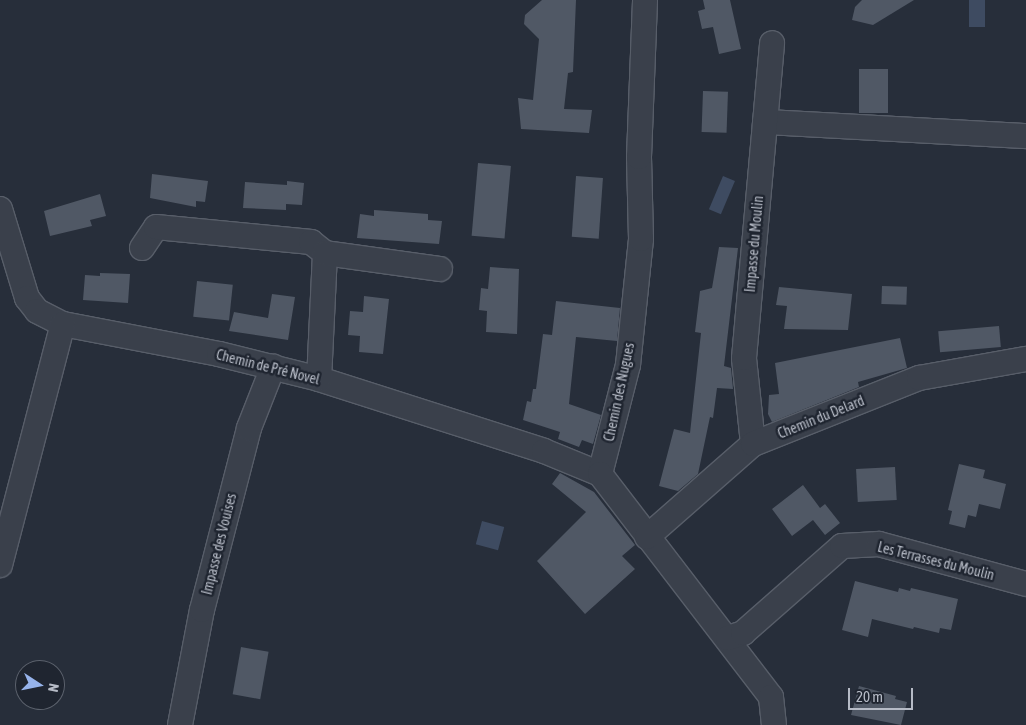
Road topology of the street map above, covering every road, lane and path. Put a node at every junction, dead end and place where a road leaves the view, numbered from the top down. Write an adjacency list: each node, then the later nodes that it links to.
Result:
1 (645, 0): 14 (street, Chemin des Nugues)
2 (772, 43): 3 (street, Impasse du Moulin)
3 (765, 122): 4 (street); 13 (street, Impasse du Moulin)
4 (1026, 136)
5 (0, 209): 9 (street, Chemin de Pré Novel)
6 (142, 248): 7 (street)
7 (325, 253): 8 (street); 12 (street)
8 (440, 269)
9 (62, 324): 11 (street, Chemin de Pré Novel); 16 (street)
10 (1026, 358): 13 (street, Chemin du Delard)
11 (273, 368): 12 (street, Chemin de Pré Novel); 19 (street, Impasse des Vouises)
12 (319, 379): 14 (street, Chemin de Pré Novel)
13 (753, 444): 15 (street, Chemin du Delard)
14 (600, 474): 15 (street)
15 (647, 537): 18 (street)
16 (0, 565)
17 (1026, 584): 18 (street, Les Terrasses du Moulin)
18 (728, 638): 20 (street)
19 (180, 725)
20 (774, 725)

